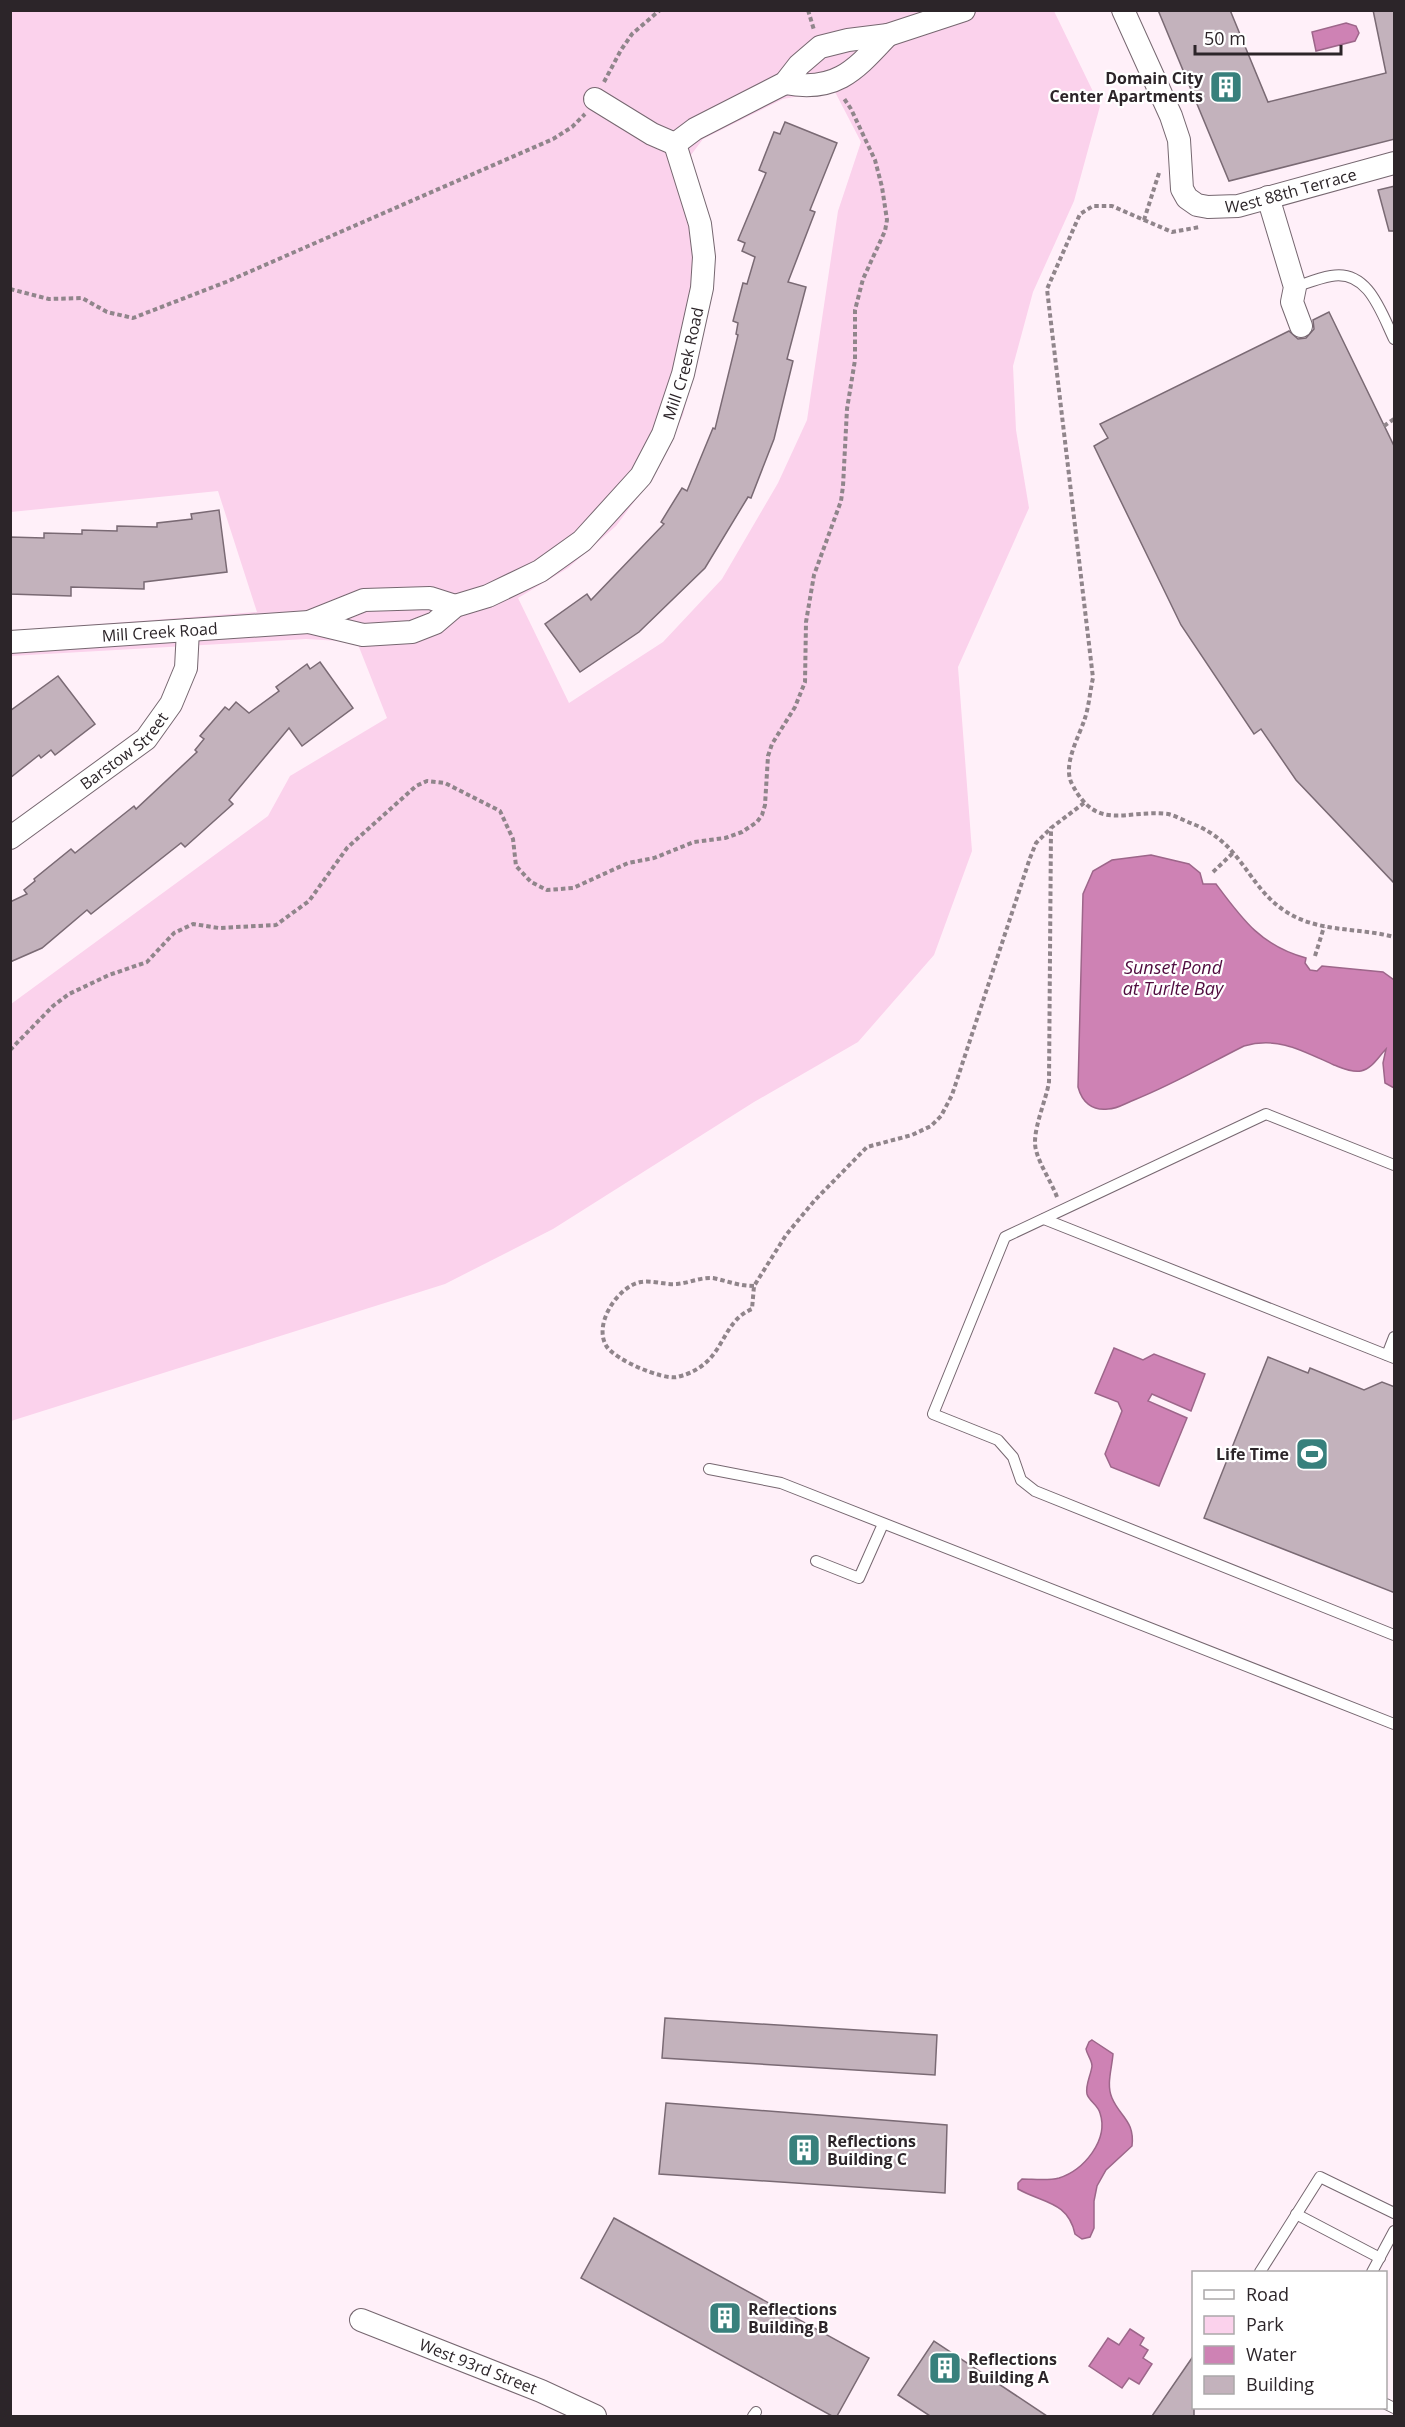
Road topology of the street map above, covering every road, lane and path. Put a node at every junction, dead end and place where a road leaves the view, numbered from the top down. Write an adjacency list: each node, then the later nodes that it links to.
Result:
1 (660, 10): 9 (path)
2 (808, 10): 6 (path)
3 (964, 10): 5 (street)
4 (1124, 10): 13 (street, West 88th Terrace)
5 (888, 35): 6 (street); 7 (street)
6 (820, 46): 8 (street)
7 (833, 81): 8 (street); 34 (path)
8 (785, 83): 10 (street)
9 (595, 99): 10 (street); 17 (path)
10 (675, 144): 22 (street, Mill Creek Road)
11 (1159, 162): 14 (path)
12 (1395, 163): 13 (street, West 88th Terrace)
13 (1268, 198): 16 (street)
14 (1144, 220): 15 (path); 26 (path)
15 (1202, 227)
16 (1295, 287): 18 (street); 19 (lane)
17 (10, 289)
18 (1301, 326)
19 (1395, 339)
20 (1395, 419): 21 (path)
21 (1384, 426)
22 (455, 606): 23 (street, Mill Creek Road); 23 (street, Mill Creek Road)
23 (309, 622): 24 (street, Mill Creek Road)
24 (188, 630): 25 (street, Mill Creek Road); 28 (street, Barstow Street)
25 (10, 642)
26 (1084, 803): 27 (path); 29 (path)
27 (1051, 828): 36 (path); 38 (path)
28 (10, 838)
29 (1234, 852): 30 (path); 31 (path)
30 (1213, 872)
31 (1324, 927): 32 (path); 33 (path)
32 (1395, 938)
33 (1316, 956)
34 (10, 1050)
35 (1395, 1165): 36 (lane)
36 (1062, 1210): 37 (lane)
37 (1044, 1219): 40 (lane); 44 (lane)
38 (754, 1286): 38 (path)
39 (1395, 1337): 40 (lane)
40 (1391, 1356)
41 (709, 1469): 42 (lane)
42 (883, 1524): 43 (lane); 45 (lane)
43 (816, 1561)
44 (1395, 1635)
45 (1395, 1724)
46 (1395, 2213): 47 (lane)
47 (1296, 2214): 49 (lane); 50 (lane)
48 (1395, 2231): 49 (lane)
49 (1380, 2258): 51 (lane)
50 (1261, 2271)
51 (1373, 2271)
52 (361, 2320): 53 (street, West 93rd Street)
53 (595, 2416)

